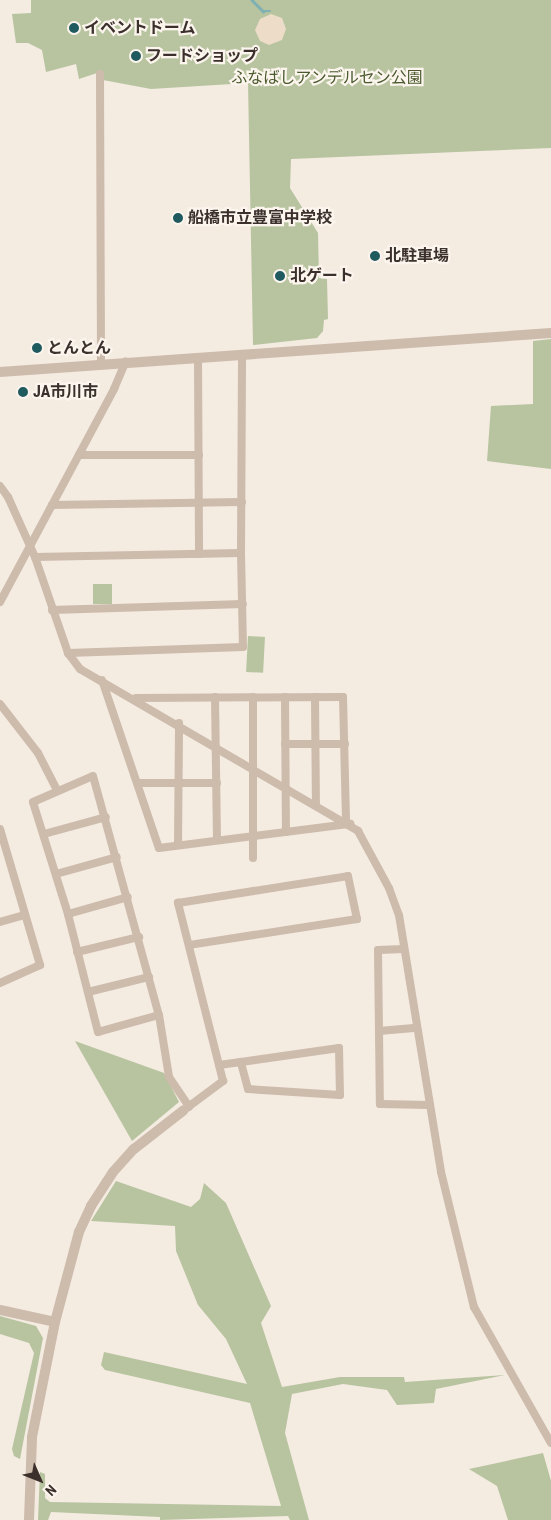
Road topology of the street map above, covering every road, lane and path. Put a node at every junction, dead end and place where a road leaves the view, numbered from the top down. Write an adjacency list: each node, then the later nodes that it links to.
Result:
1 (100, 74): 6 (street)
2 (551, 333): 3 (street)
3 (242, 354): 4 (street); 11 (street)
4 (198, 357): 5 (street); 9 (street)
5 (126, 361): 6 (street); 8 (street)
6 (101, 363): 7 (street)
7 (0, 372)
8 (79, 455): 9 (street); 13 (street)
9 (199, 455): 12 (street)
10 (0, 486): 14 (street)
11 (242, 502): 12 (street); 15 (street)
12 (199, 503): 13 (street); 16 (street)
13 (52, 505): 14 (street)
14 (29, 549): 17 (street); 18 (street)
15 (241, 553): 16 (street); 19 (street)
16 (199, 554): 17 (street)
17 (35, 557): 20 (street)
18 (0, 602)
19 (243, 604): 20 (street); 21 (street)
20 (52, 610): 21 (street)
21 (68, 653): 22 (street)
22 (102, 680): 27 (street); 36 (street)
23 (215, 697): 24 (street); 27 (street); 33 (street)
24 (253, 697): 25 (street); 34 (street)
25 (285, 697): 26 (street); 30 (street)
26 (315, 697): 31 (street); 32 (street)
27 (134, 698): 29 (street)
28 (0, 704): 39 (street)
29 (179, 724): 33 (street); 35 (street)
30 (285, 744): 31 (street); 38 (street)
31 (315, 744): 32 (street); 40 (street)
32 (345, 744): 42 (street)
33 (216, 746): 34 (street); 37 (street)
34 (251, 766): 38 (street); 46 (street)
35 (178, 782): 36 (street); 37 (street); 48 (street)
36 (138, 783): 48 (street)
37 (216, 783): 47 (street)
38 (285, 786): 40 (street); 44 (street)
39 (57, 790): 41 (street); 45 (street)
40 (316, 804): 42 (street)
41 (106, 817): 45 (street); 49 (street)
42 (348, 823): 44 (street); 58 (street)
43 (0, 828): 54 (street)
44 (286, 832): 46 (street)
45 (44, 834): 51 (street)
46 (253, 836): 47 (street); 50 (street)
47 (217, 840): 48 (street)
48 (178, 845)
49 (117, 857): 51 (street); 52 (street)
50 (253, 858)
51 (56, 874): 53 (street)
52 (128, 896): 53 (street); 56 (street)
53 (68, 914): 59 (street)
54 (24, 915): 55 (street); 61 (street)
55 (0, 922)
56 (139, 937): 59 (street); 60 (street)
57 (190, 945): 57 (street); 67 (street)
58 (404, 949): 64 (street); 65 (street)
59 (77, 952): 62 (street)
60 (149, 977): 62 (street); 63 (street)
61 (0, 983)
62 (88, 992): 63 (street)
63 (159, 1015): 69 (street)
64 (417, 1028): 65 (street); 68 (street)
65 (379, 1030): 68 (street)
66 (241, 1062): 66 (street); 67 (street)
67 (219, 1066): 69 (street)
68 (429, 1105): 72 (street)
69 (187, 1108): 71 (street)
70 (0, 1310): 71 (street)
71 (55, 1322): 73 (street)
72 (551, 1443)
73 (29, 1520)

